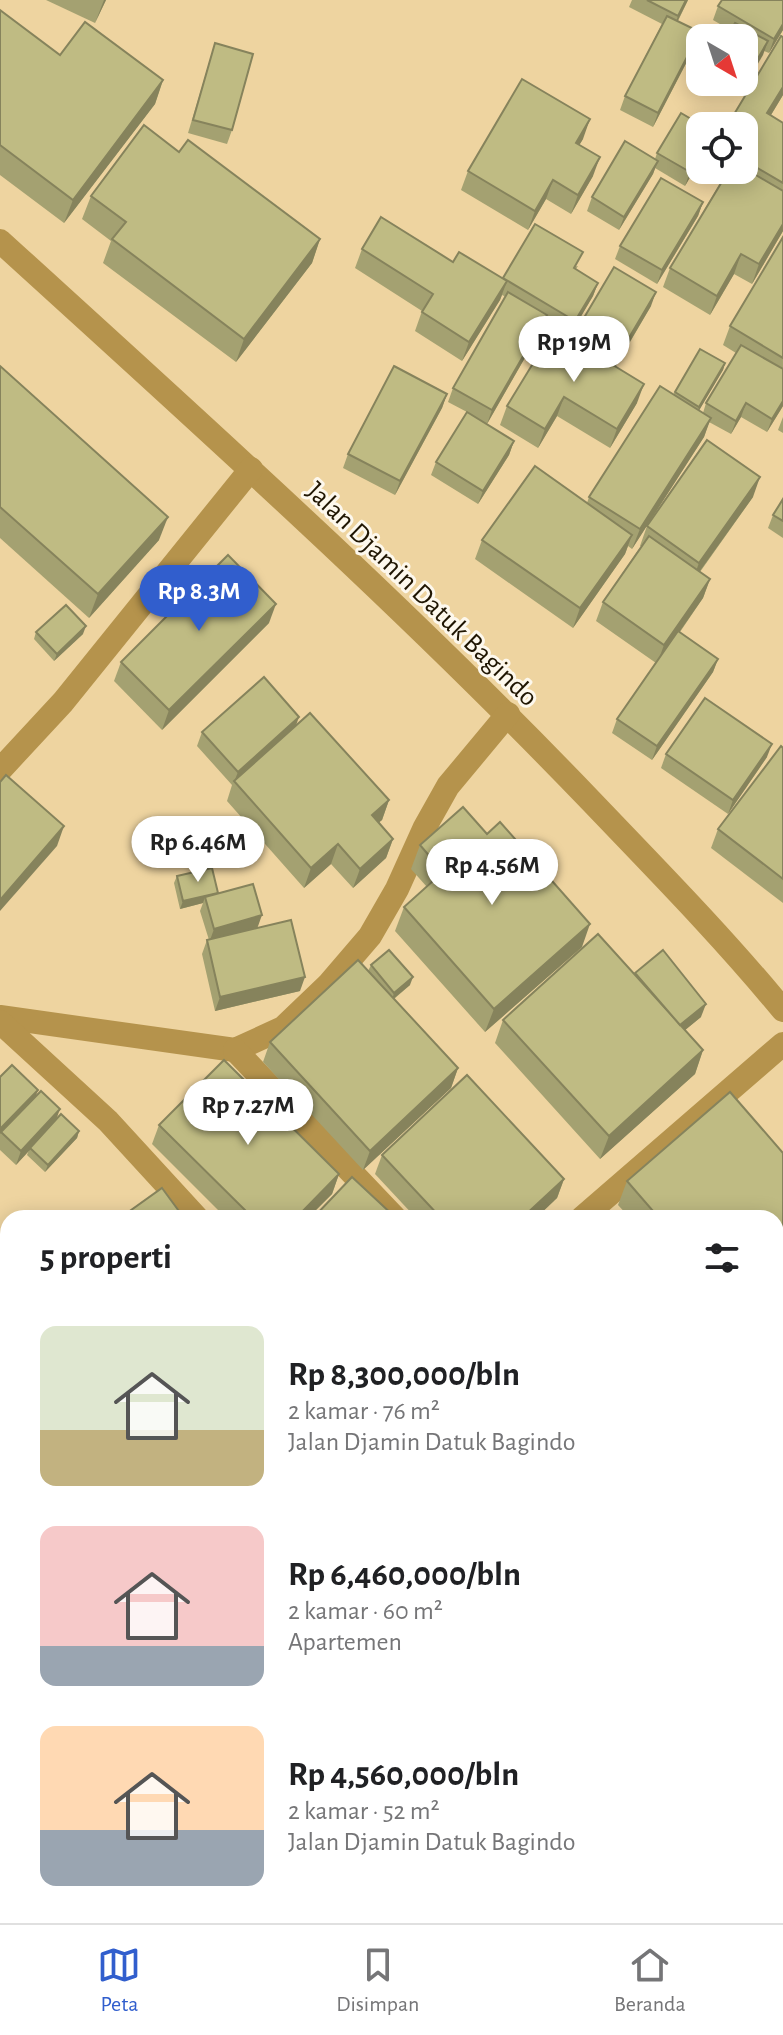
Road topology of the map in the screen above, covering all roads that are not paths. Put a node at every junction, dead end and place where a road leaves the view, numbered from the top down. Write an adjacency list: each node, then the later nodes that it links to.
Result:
1 (0, 241): 2 (street, Jalan Djamin Datuk Bagindo)
2 (251, 469): 3 (street, Jalan Djamin Datuk Bagindo); 4 (street)
3 (508, 714): 5 (street, Jalan Djamin Datuk Bagindo); 8 (street)
4 (0, 770)
5 (783, 1010)
6 (0, 1019): 8 (street); 9 (street)
7 (783, 1044): 11 (street)
8 (235, 1050): 10 (street)
9 (190, 1210)
10 (387, 1210)
11 (591, 1210)

